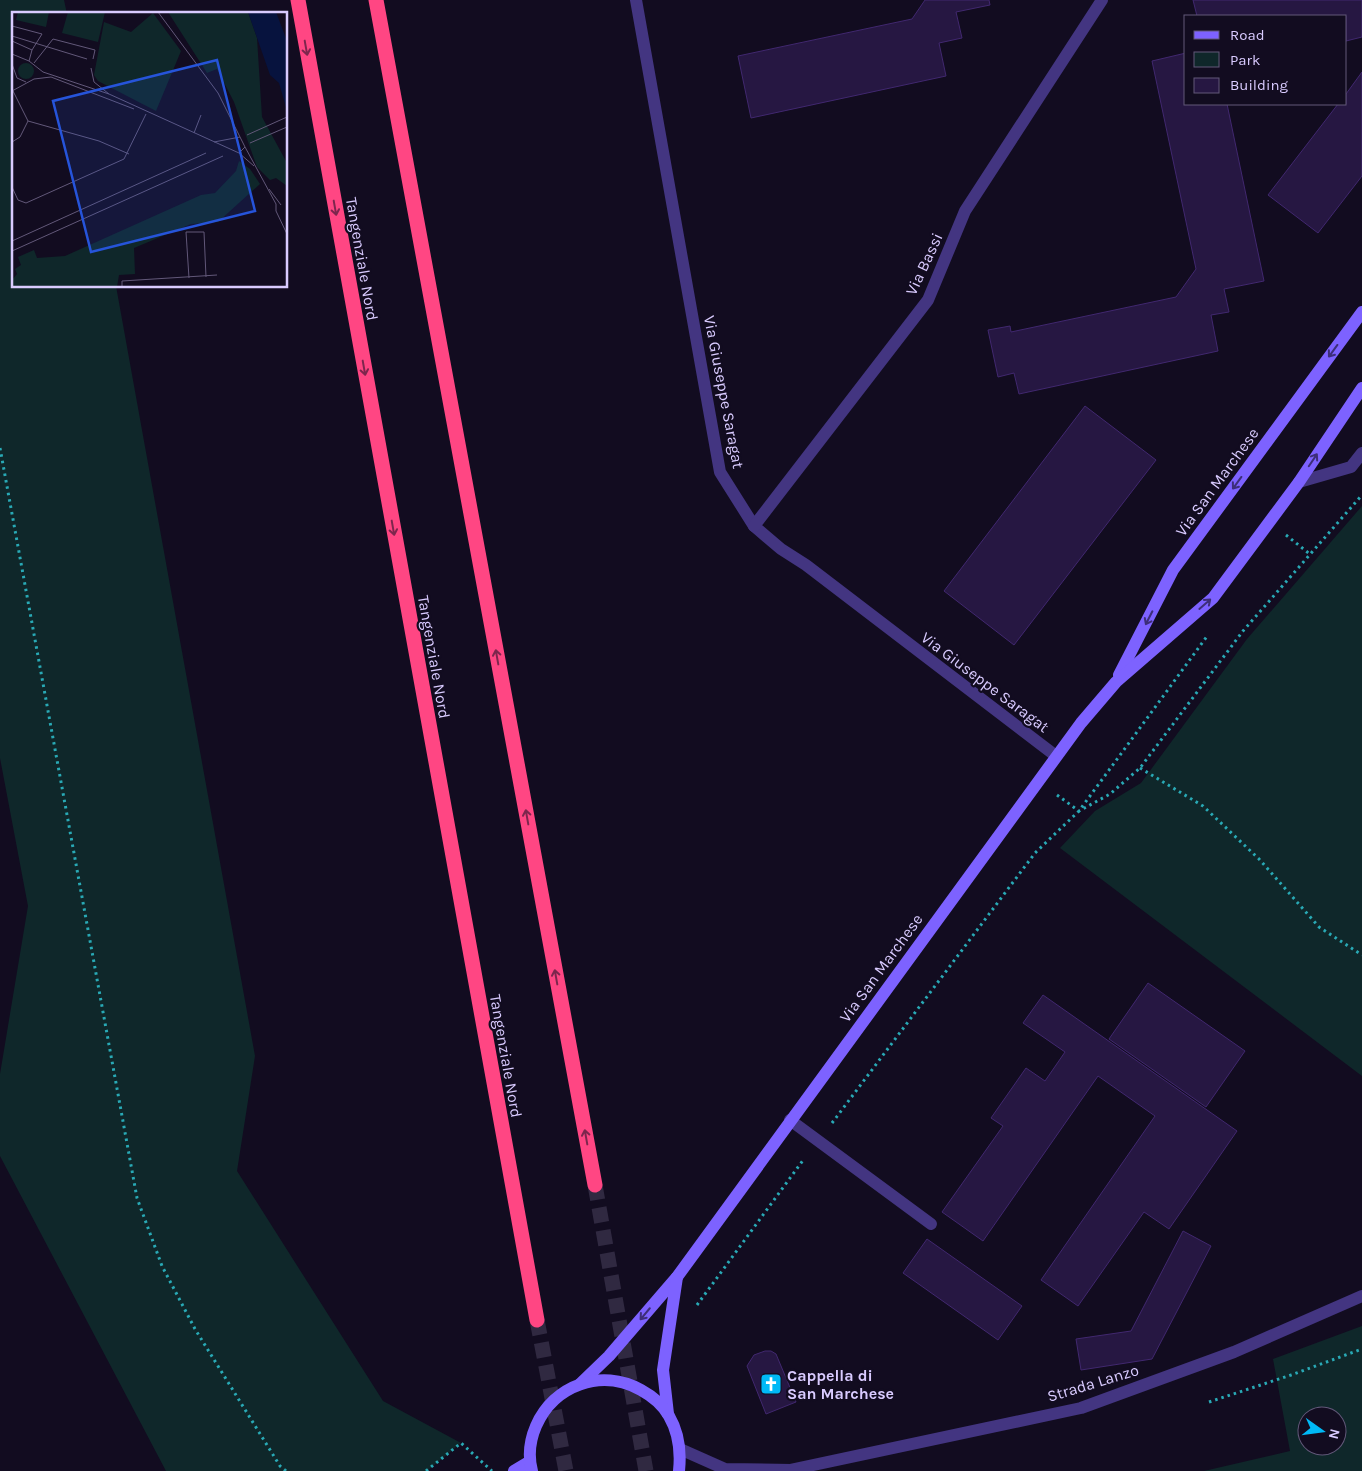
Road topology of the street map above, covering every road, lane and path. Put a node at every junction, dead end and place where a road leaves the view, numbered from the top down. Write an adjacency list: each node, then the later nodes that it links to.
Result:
1 (298, 0): 26 (highway, Tangenziale Nord, one-way to 26)
2 (376, 0): 22 (highway, one-way to 2)
3 (636, 0): 11 (street, Via Giuseppe Saragat)
4 (1102, 0): 11 (street, Via Bassi)
5 (1362, 312): 15 (street, Via San Marchese, one-way to 15)
6 (1362, 388): 9 (street, Via San Marchese, one-way to 6)
7 (0, 448): 33 (path)
8 (1362, 453): 9 (street)
9 (1299, 482): 15 (street, Via San Marchese, one-way to 9)
10 (1362, 495): 13 (path)
11 (754, 526): 16 (street, Via Giuseppe Saragat)
12 (1283, 532): 13 (path)
13 (1311, 555): 17 (path)
14 (1214, 627): 19 (path)
15 (1116, 682): 16 (street, Via San Marchese)
16 (1056, 756): 18 (street, Via San Marchese)
17 (1140, 768): 19 (path); 20 (path)
18 (1038, 782): 19 (path); 21 (street, Via San Marchese)
19 (1079, 811)
20 (1362, 956)
21 (790, 1120): 23 (street); 24 (street, Via San Marchese)
22 (595, 1185)
23 (931, 1224)
24 (677, 1277): 28 (street, Via San Marchese, one-way to 28); 30 (street, Via San Marchese)
25 (1362, 1296): 38 (street, Strada Lanzo)
26 (537, 1320)
27 (1362, 1349): 29 (path)
28 (580, 1384): 30 (street); 32 (street)
29 (1209, 1402)
30 (668, 1414): 31 (street)
31 (680, 1449): 37 (street); 38 (street, Strada Lanzo)
32 (531, 1466): 36 (street)
33 (286, 1471)
34 (426, 1471): 35 (path)
35 (492, 1471)
36 (514, 1471)
37 (679, 1471)
38 (788, 1471)

